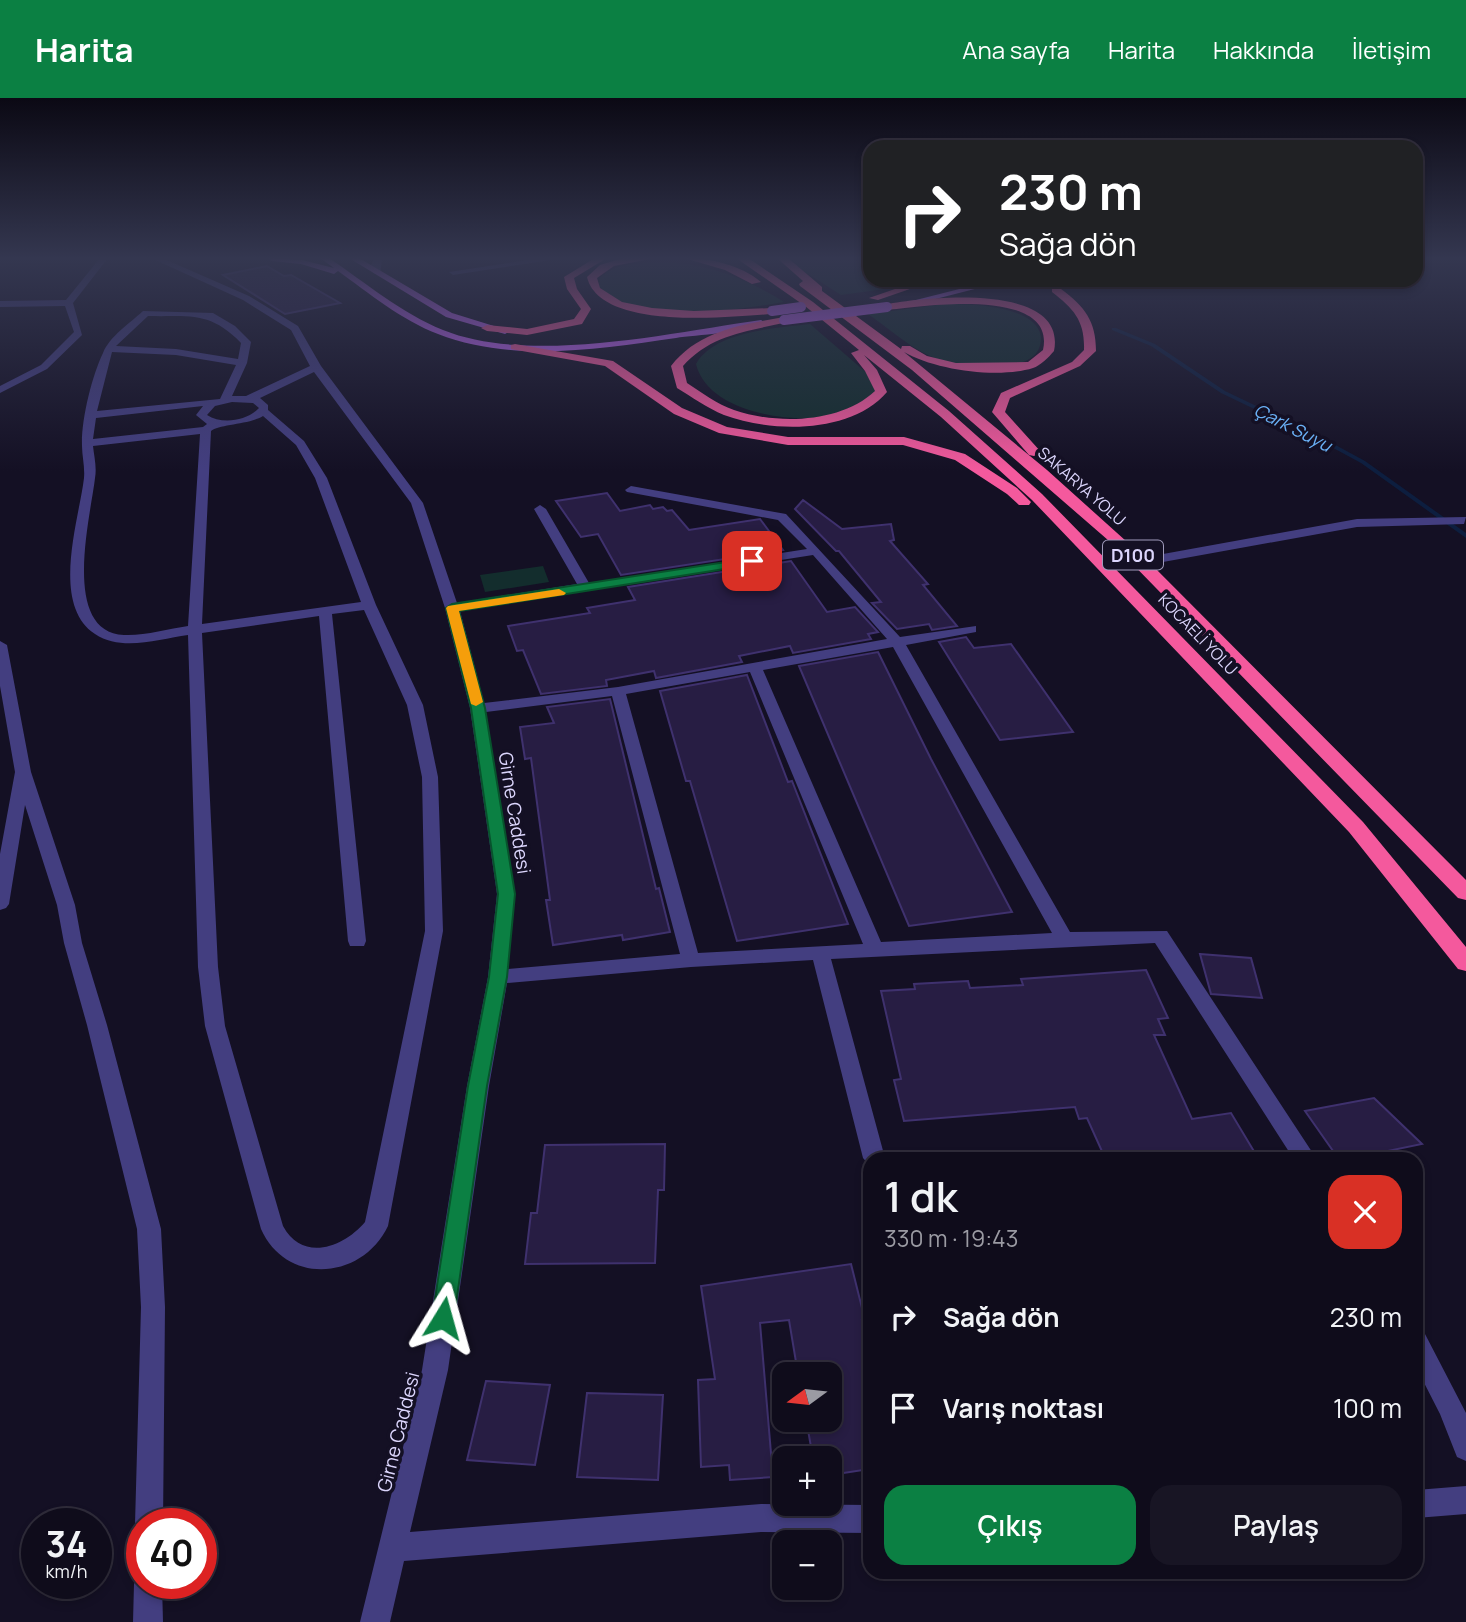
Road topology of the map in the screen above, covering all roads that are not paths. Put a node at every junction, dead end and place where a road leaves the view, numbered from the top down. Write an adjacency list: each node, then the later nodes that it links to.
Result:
1 (78, 329): 22 (street)
2 (129, 329): 19 (street)
3 (233, 329): 20 (street)
4 (296, 329): 21 (street, Girne Caddesi)
5 (434, 329): 18 (main road)
6 (494, 329): 17 (main road)
7 (498, 329): 8 (highway)
8 (542, 329)
9 (715, 329): 18 (main road)
10 (740, 329): 11 (highway)
11 (847, 329)
12 (854, 329): 42 (highway, KOCAELİ YOLU / D100)
13 (859, 329): 30 (highway, SAKARYA YOLU / D100)
14 (868, 329): 15 (highway)
15 (1047, 329)
16 (1090, 329): 30 (highway)
17 (575, 334)
18 (515, 347): 42 (highway)
19 (109, 349): 20 (street); 25 (street)
20 (242, 363): 23 (street)
21 (316, 367): 24 (street); 36 (street, Girne Caddesi)
22 (0, 390)
23 (221, 401): 24 (street); 25 (street); 26 (street)
24 (256, 405): 26 (street); 35 (street)
25 (93, 415): 27 (street)
26 (210, 426): 27 (street); 39 (street)
27 (87, 443): 39 (street)
28 (631, 490): 32 (street)
29 (540, 509): 34 (street)
30 (1087, 511): 33 (highway, SAKARYA YOLU / D100)
31 (1464, 520): 33 (street)
32 (816, 551): 34 (street); 40 (street)
33 (1141, 562): 47 (highway, SAKARYA YOLU / D100)
34 (586, 588): 36 (street)
35 (369, 606): 37 (street); 39 (street)
36 (452, 608): 45 (street, Girne Caddesi)
37 (325, 612): 39 (street); 50 (street)
38 (971, 629): 40 (street)
39 (195, 630)
40 (897, 642): 43 (street); 49 (street)
41 (0, 645): 46 (street)
42 (1192, 658): 54 (highway, KOCAELİ YOLU / D100)
43 (755, 667): 44 (street); 51 (street)
44 (618, 691): 45 (street); 53 (street)
45 (478, 708): 55 (street, Girne Caddesi)
46 (23, 772): 48 (street); 62 (street)
47 (1466, 893)
48 (0, 904)
49 (1065, 939): 51 (street); 57 (street)
50 (356, 941)
51 (875, 950): 52 (street)
52 (820, 952): 53 (street); 56 (street)
53 (691, 960): 55 (street)
54 (1466, 963)
55 (498, 977): 64 (street, Girne Caddesi)
56 (872, 1152)
57 (1301, 1152)
58 (1423, 1355): 59 (street)
59 (1466, 1448)
60 (1466, 1500): 61 (street)
61 (1423, 1503)
62 (149, 1508)
63 (863, 1519): 64 (street)
64 (391, 1548): 67 (street, Girne Caddesi)
65 (148, 1599): 66 (street)
66 (148, 1622)
67 (375, 1622)

